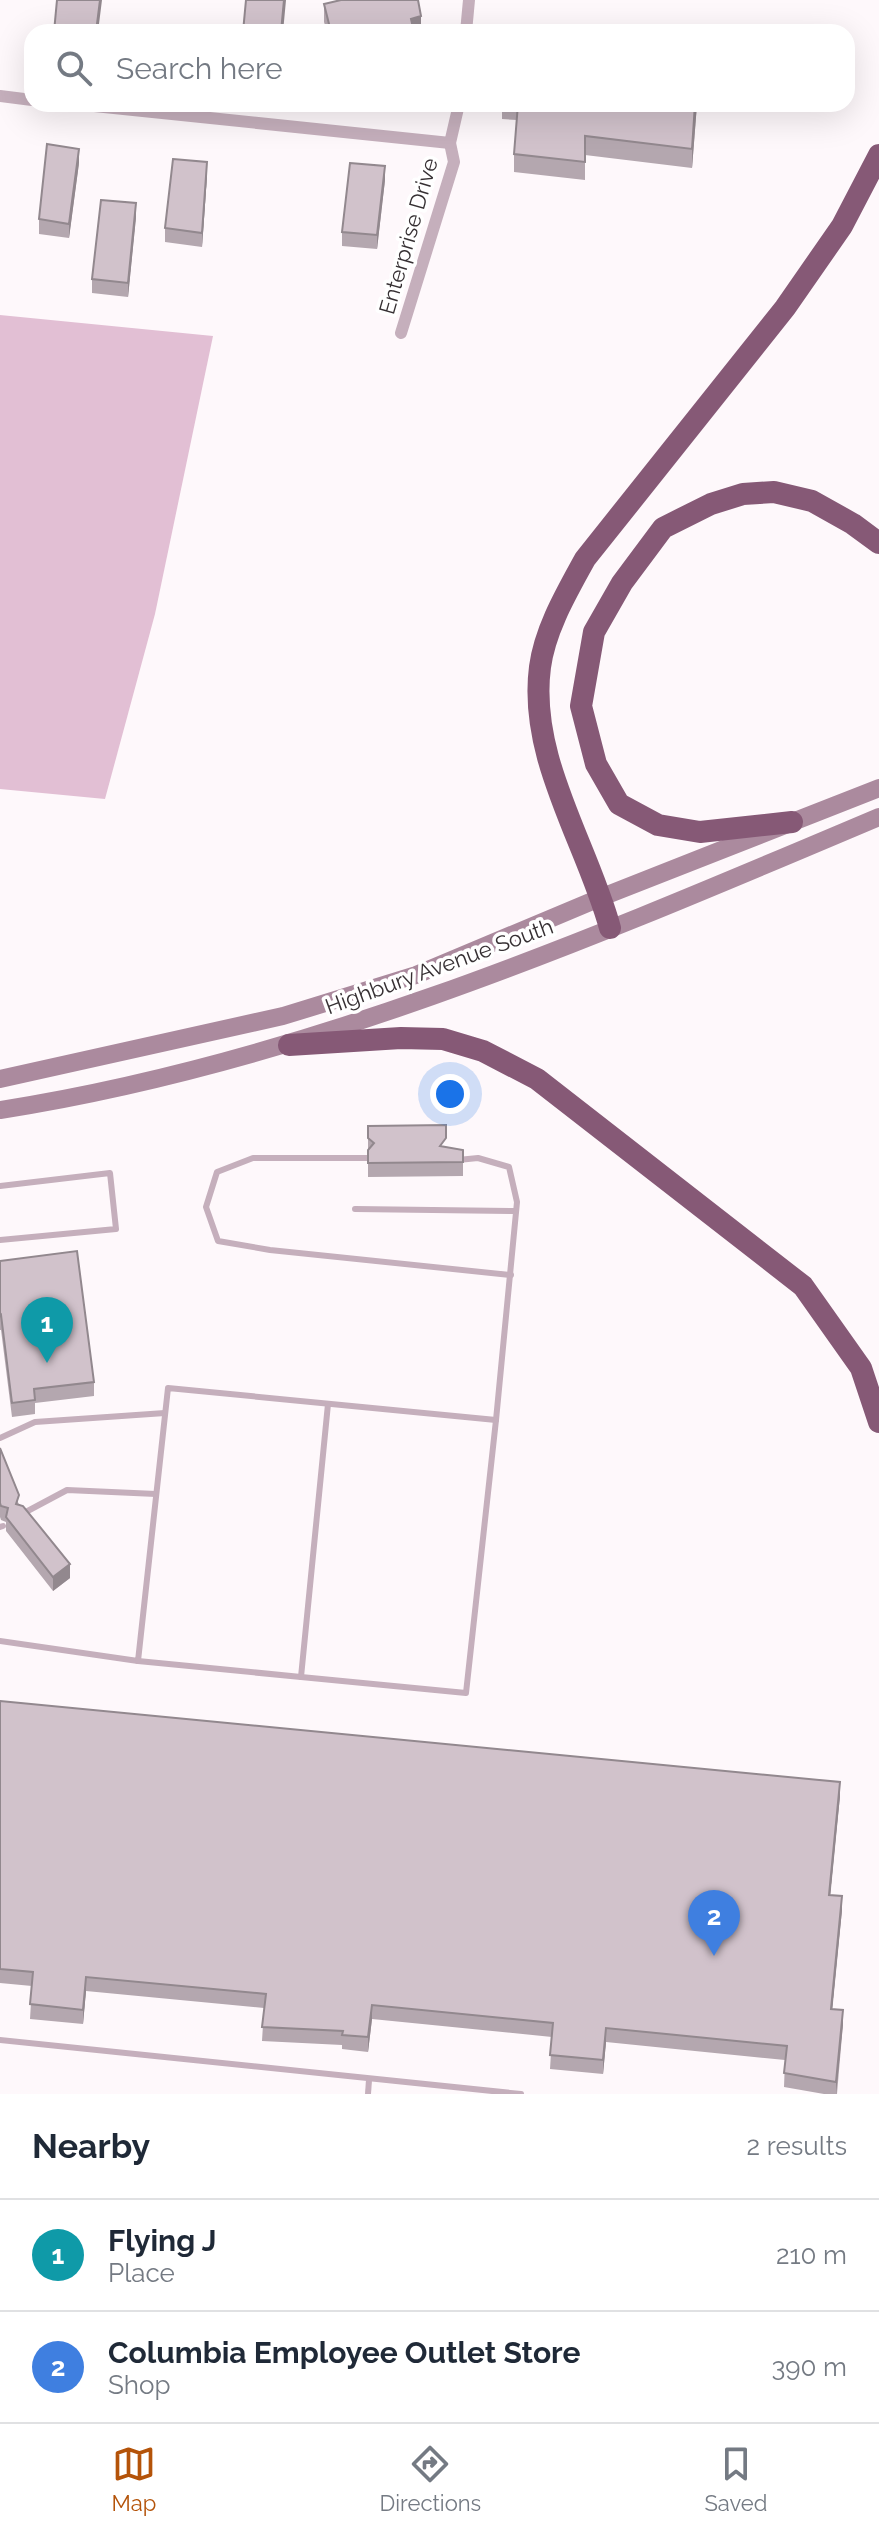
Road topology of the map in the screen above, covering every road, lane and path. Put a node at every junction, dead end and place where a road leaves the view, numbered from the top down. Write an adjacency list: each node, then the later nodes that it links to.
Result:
1 (469, 0): 2 (street)
2 (467, 24)
3 (0, 96): 4 (street)
4 (24, 99)
5 (152, 112): 7 (street)
6 (457, 112): 7 (street, Enterprise Drive)
7 (450, 143): 9 (street, Enterprise Drive)
8 (879, 155): 14 (highway)
9 (401, 333)
10 (879, 543): 13 (highway)
11 (879, 788): 13 (main road, Highbury Avenue South)
12 (879, 817): 15 (main road, Highbury Avenue South)
13 (792, 822): 14 (main road, Highbury Avenue South)
14 (602, 897): 15 (highway); 17 (main road, Highbury Avenue South)
15 (610, 928): 16 (main road, Highbury Avenue South)
16 (289, 1045): 18 (main road, Highbury Avenue South); 29 (highway)
17 (0, 1079)
18 (0, 1110)
19 (368, 1158): 25 (lane)
20 (446, 1158): 23 (lane)
21 (0, 1186): 24 (lane)
22 (355, 1209): 23 (lane)
23 (516, 1211): 25 (lane)
24 (0, 1240)
25 (511, 1275): 28 (lane)
26 (328, 1404): 27 (lane); 28 (lane); 35 (lane)
27 (165, 1413): 30 (lane); 31 (lane)
28 (496, 1420): 35 (lane)
29 (879, 1422)
30 (0, 1438)
31 (156, 1494): 32 (lane); 34 (lane)
32 (21, 1515)
33 (0, 1641): 34 (lane)
34 (138, 1661): 35 (lane)
35 (301, 1677)
36 (0, 2040): 37 (lane)
37 (369, 2080): 38 (lane); 39 (lane)
38 (368, 2094)
39 (521, 2094)

